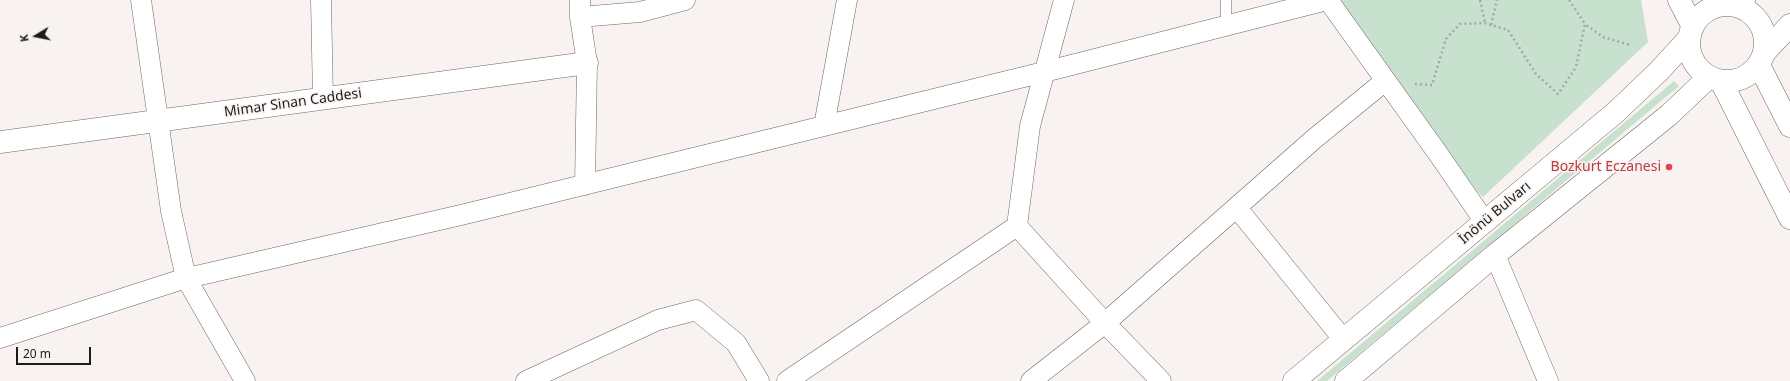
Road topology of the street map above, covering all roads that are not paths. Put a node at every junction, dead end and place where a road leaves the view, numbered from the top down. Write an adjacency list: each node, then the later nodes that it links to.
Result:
1 (141, 0): 20 (street)
2 (321, 0): 19 (street)
3 (685, 0): 10 (street)
4 (847, 0): 21 (street)
5 (1064, 0): 16 (street)
6 (1226, 0): 12 (lane)
7 (1328, 0): 12 (street); 18 (street)
8 (1679, 0): 13 (main road)
9 (1732, 3): 13 (main road); 14 (main road)
10 (580, 8): 15 (street)
11 (1790, 25): 14 (main road)
12 (1226, 26): 16 (street)
13 (1691, 32): 17 (main road); 27 (main road, İnönü Bulvarı)
14 (1761, 59): 17 (main road); 22 (main road)
15 (587, 63): 19 (main road, Mimar Sinan Caddesi); 24 (street)
16 (1044, 72): 21 (street); 28 (street)
17 (1715, 79): 26 (main road); 29 (main road)
18 (1385, 81): 25 (street); 27 (street)
19 (323, 99): 20 (main road, Mimar Sinan Caddesi)
20 (159, 122): 23 (main road, Mimar Sinan Caddesi); 30 (street)
21 (824, 126): 24 (street)
22 (1790, 126)
23 (0, 142)
24 (585, 185): 30 (street)
25 (1236, 208): 31 (street); 33 (street)
26 (1790, 218)
27 (1485, 222): 33 (main road, İnönü Bulvarı)
28 (1017, 226): 31 (street); 37 (street)
29 (1495, 255): 41 (main road); 42 (street)
30 (186, 278): 32 (street); 34 (street)
31 (1105, 323): 38 (street); 39 (street)
32 (0, 338)
33 (1343, 339): 40 (main road, İnönü Bulvarı)
34 (244, 381)
35 (526, 381): 36 (street)
36 (759, 381)
37 (788, 381)
38 (1031, 381)
39 (1161, 381)
40 (1294, 381)
41 (1346, 381)
42 (1548, 381)

